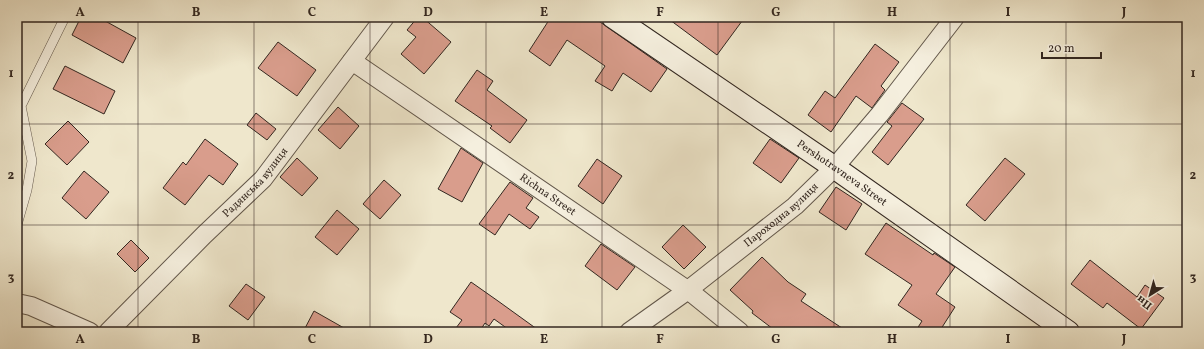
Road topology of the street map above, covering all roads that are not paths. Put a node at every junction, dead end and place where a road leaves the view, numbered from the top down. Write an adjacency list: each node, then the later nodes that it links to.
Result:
1 (65, 17): 7 (lane)
2 (384, 17): 5 (street, Радянська вулиця)
3 (613, 17): 6 (street, Pershotravneva Street)
4 (955, 17): 6 (street, Пароходна вулиця)
5 (352, 61): 8 (street, Richna Street); 11 (street, Радянська вулиця)
6 (834, 168): 8 (street, Пароходна вулиця); 14 (street, Pershotravneva Street)
7 (17, 226)
8 (688, 290): 12 (street, Пароходна вулиця); 13 (street, Richna Street)
9 (17, 303): 10 (street)
10 (90, 332)
11 (108, 332)
12 (629, 332)
13 (740, 332)
14 (1068, 332)

